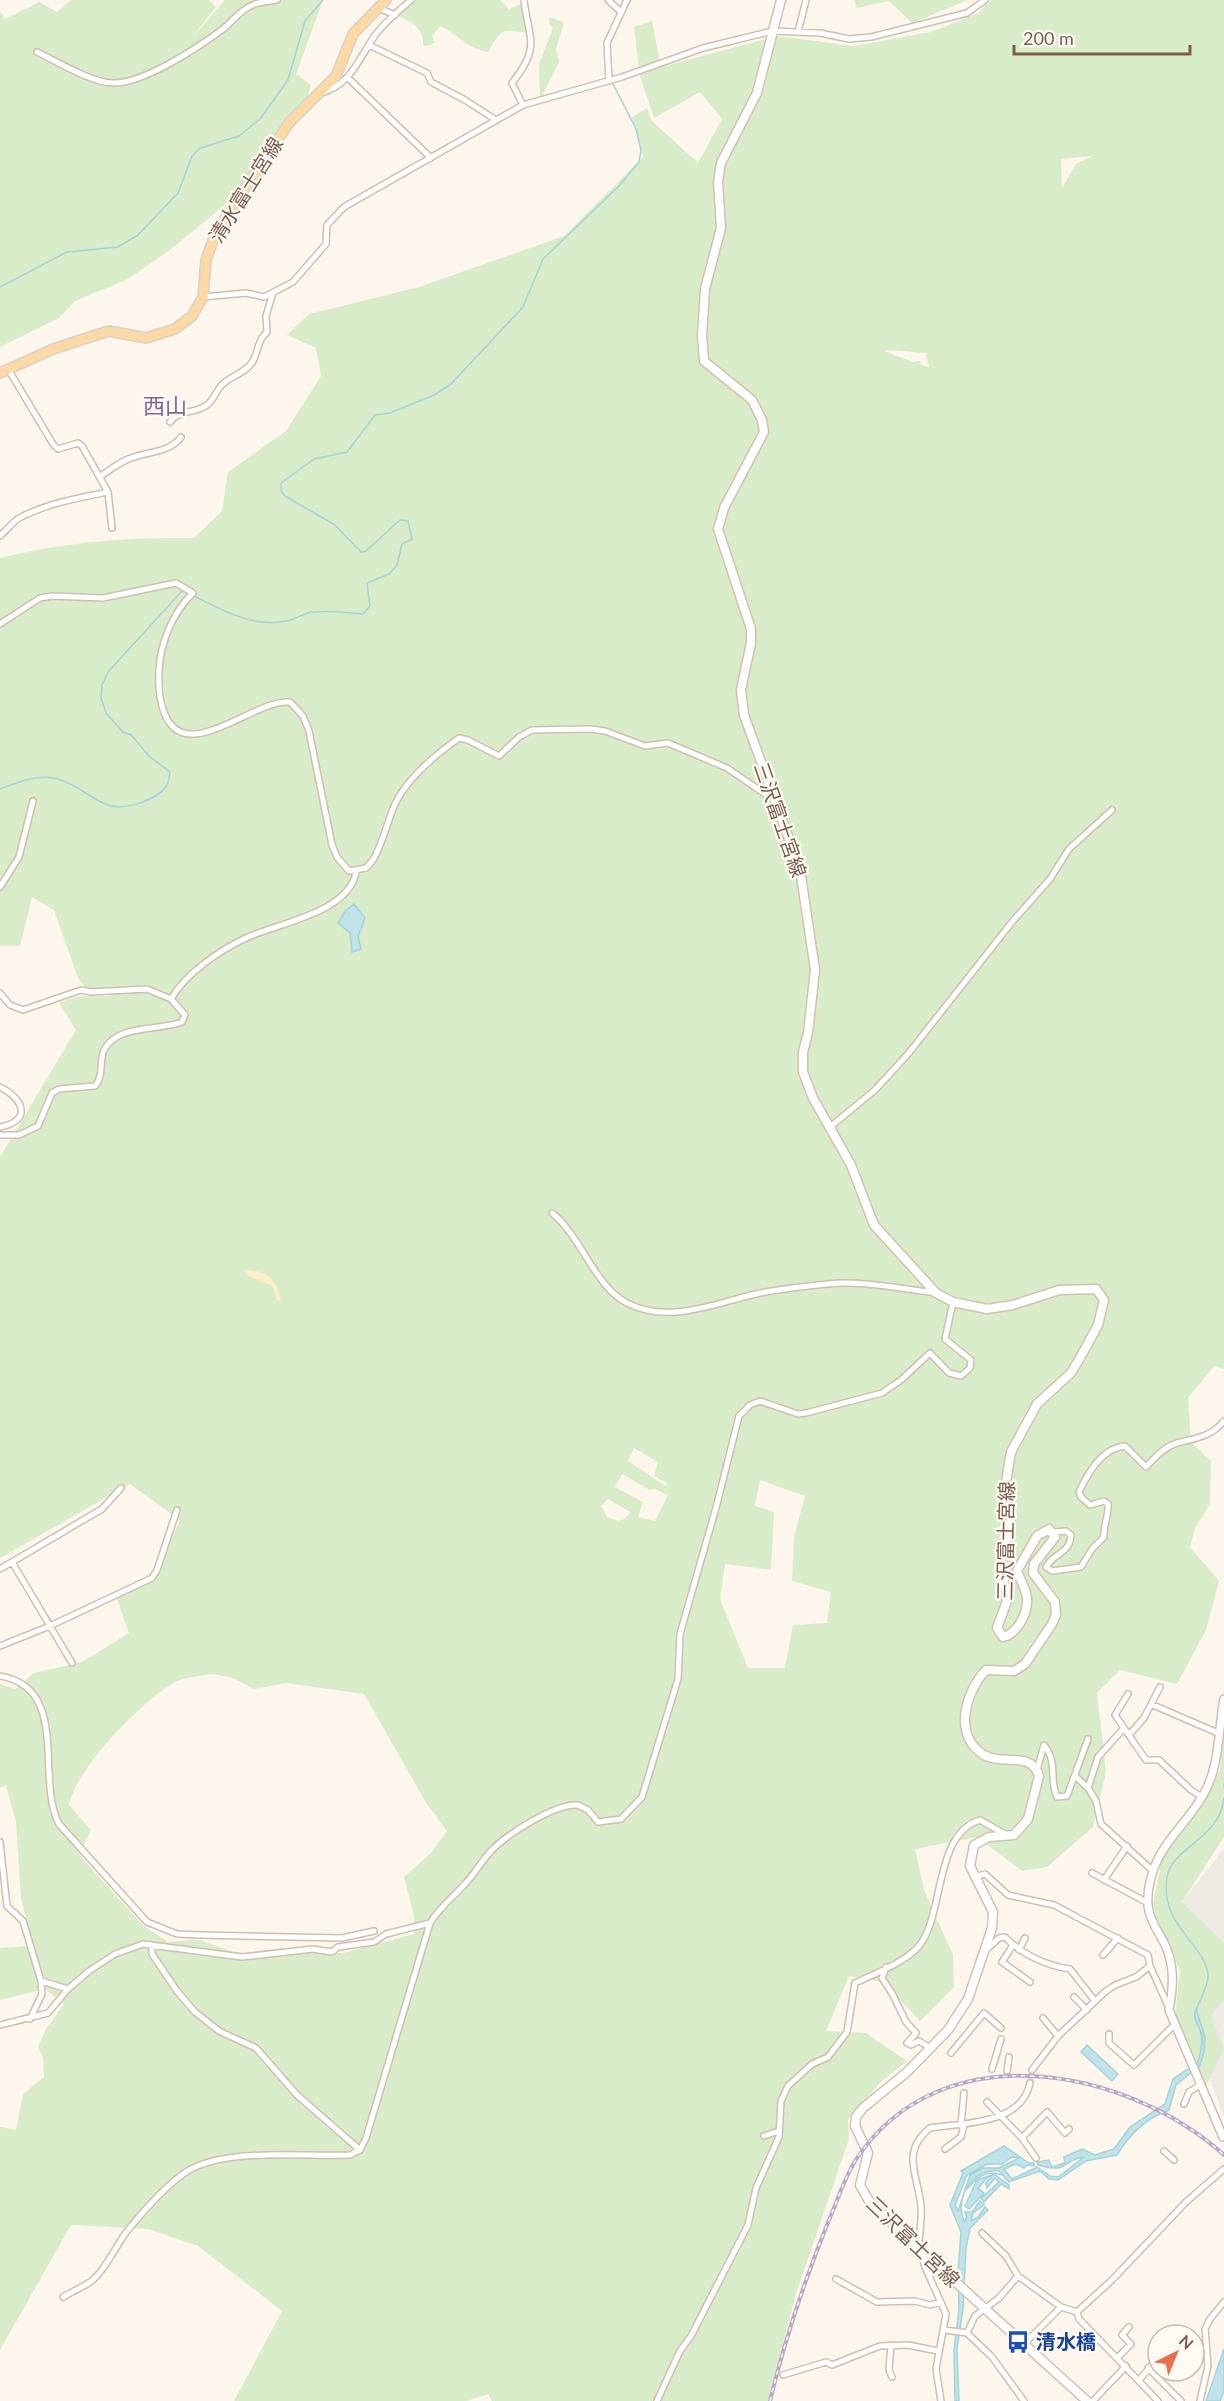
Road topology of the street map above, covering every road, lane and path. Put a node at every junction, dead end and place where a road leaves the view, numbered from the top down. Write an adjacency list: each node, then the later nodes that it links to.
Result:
1 (278, 0): 16 (street)
2 (386, 0): 10 (main road, 清水富士宮線)
3 (411, 0): 12 (street)
4 (524, 0): 20 (street)
5 (608, 0): 11 (street)
6 (627, 0): 11 (street)
7 (781, 0): 13 (main road, 三沢富士宮線)
8 (806, 0): 14 (street)
9 (985, 0): 14 (street)
10 (378, 8): 12 (street); 19 (main road, 清水富士宮線)
11 (621, 12): 18 (street)
12 (394, 15): 15 (street)
13 (773, 31): 14 (street); 18 (street); 33 (main road, 三沢富士宮線)
14 (798, 32)
15 (369, 45): 17 (street); 21 (street)
16 (37, 52)
17 (347, 77): 19 (street); 22 (street)
18 (612, 80): 20 (street)
19 (320, 93): 24 (main road, 清水富士宮線)
20 (523, 105): 21 (street)
21 (496, 120): 22 (street)
22 (431, 158): 23 (street)
23 (272, 296): 24 (street); 26 (street)
24 (203, 297): 25 (main road)
25 (4, 371): 28 (street)
26 (170, 422)
27 (181, 437): 28 (street)
28 (101, 476): 29 (street)
29 (108, 492): 30 (street); 31 (street)
30 (112, 528)
31 (0, 536)
32 (0, 624): 36 (street)
33 (773, 796): 36 (street); 42 (main road, 三沢富士宮線)
34 (33, 801): 37 (street)
35 (1112, 810): 42 (street)
36 (356, 872): 39 (street)
37 (0, 887)
38 (0, 993): 39 (street)
39 (171, 999): 43 (street)
40 (0, 1087): 41 (street)
41 (0, 1127)
42 (830, 1127): 45 (main road, 三沢富士宮線)
43 (0, 1135)
44 (552, 1213): 45 (street)
45 (936, 1293): 46 (main road, 三沢富士宮線)
46 (953, 1302): 50 (main road, 三沢富士宮線); 80 (street)
47 (1224, 1421): 50 (street)
48 (121, 1488): 51 (street)
49 (177, 1510): 53 (street)
50 (1054, 1532): 65 (main road, 三沢富士宮線)
51 (12, 1562): 52 (street); 53 (street)
52 (0, 1569)
53 (50, 1626): 54 (street); 55 (street)
54 (0, 1646)
55 (72, 1663)
56 (0, 1676): 81 (street)
57 (1160, 1687): 60 (street)
58 (1128, 1694): 61 (street)
59 (1224, 1699): 62 (street)
60 (1153, 1705): 62 (street); 63 (street)
61 (1124, 1728): 63 (street); 67 (street)
62 (1218, 1733): 68 (street)
63 (1129, 1735): 68 (street)
64 (1088, 1739): 66 (street)
65 (1037, 1770): 66 (street); 69 (main road)
66 (1076, 1777): 67 (street)
67 (1088, 1788): 71 (street)
68 (1202, 1797): 73 (street)
69 (1009, 1836): 75 (main road, 三沢富士宮線); 90 (street)
70 (0, 1842): 72 (street)
71 (1127, 1846): 73 (street); 76 (street)
72 (2, 1862): 78 (street)
73 (1153, 1871): 77 (street)
74 (1092, 1873): 76 (street)
75 (974, 1877): 83 (street); 87 (main road, 三沢富士宮線)
76 (1104, 1880): 77 (street)
77 (1148, 1903): 97 (street)
78 (7, 1905): 79 (street); 91 (street)
79 (0, 1910)
80 (430, 1923): 84 (street); 125 (street)
81 (374, 1931)
82 (1025, 1938): 86 (street)
83 (1118, 1938): 88 (street); 89 (street)
84 (152, 1945): 93 (street); 125 (street)
85 (1013, 1945): 86 (street); 87 (street); 92 (street)
86 (1019, 1950): 95 (street)
87 (983, 1953): 106 (main road, 三沢富士宮線)
88 (1103, 1955)
89 (1150, 1966): 95 (street); 97 (street)
90 (886, 1967): 106 (street); 120 (street)
91 (41, 1981): 93 (street); 99 (street)
92 (1030, 1982)
93 (68, 1989): 99 (street)
94 (1074, 1997): 96 (street)
95 (1095, 2001): 96 (street)
96 (1087, 2010): 104 (street)
97 (1169, 2010): 101 (street)
98 (1043, 2018): 104 (street)
99 (30, 2019): 100 (street)
100 (0, 2025)
101 (1174, 2025): 103 (street); 113 (street)
102 (1001, 2028): 107 (street)
103 (1109, 2034)
104 (1058, 2036): 110 (street)
105 (1001, 2039): 109 (street)
106 (930, 2048): 131 (main road, 三沢富士宮線)
107 (951, 2053)
108 (1009, 2057): 111 (street)
109 (992, 2069)
110 (1032, 2070)
111 (1007, 2071)
112 (1030, 2083): 117 (street)
113 (1200, 2085): 116 (street); 123 (street)
114 (964, 2093): 118 (street)
115 (987, 2102): 117 (street)
116 (1184, 2104)
117 (1000, 2115): 118 (street); 122 (street)
118 (962, 2125): 124 (street); 131 (street)
119 (1069, 2129): 122 (street)
120 (779, 2130): 121 (street); 154 (street)
121 (764, 2136)
122 (1022, 2138): 127 (street)
123 (1223, 2141)
124 (945, 2149)
125 (360, 2150): 135 (street)
126 (1164, 2151): 128 (street)
127 (1036, 2158)
128 (1174, 2160)
129 (1224, 2169): 140 (street)
130 (982, 2233): 133 (street)
131 (918, 2248): 132 (main road, 三沢富士宮線)
132 (927, 2256): 136 (street); 138 (main road, 三沢富士宮線)
133 (1018, 2276): 138 (street); 139 (street)
134 (836, 2279): 136 (street)
135 (63, 2297)
136 (940, 2302): 142 (street)
137 (1224, 2302): 161 (street)
138 (983, 2307): 143 (street); 144 (main road, 三沢富士宮線)
139 (1061, 2307): 140 (street); 144 (street)
140 (1077, 2312): 147 (street)
141 (1129, 2327): 147 (street)
142 (948, 2330): 143 (street); 146 (street)
143 (964, 2332): 156 (street)
144 (1024, 2344): 157 (main road, 三沢富士宮線)
145 (891, 2345): 146 (street); 150 (street); 151 (street)
146 (938, 2350): 155 (street)
147 (1118, 2357): 148 (street)
148 (1126, 2366): 152 (street); 158 (street)
149 (1146, 2371): 152 (street)
150 (783, 2375)
151 (892, 2377)
152 (1140, 2379): 159 (street)
153 (1163, 2383): 160 (street)
154 (657, 2401)
155 (941, 2401)
156 (1024, 2401)
157 (1087, 2401)
158 (1093, 2401)
159 (1158, 2401)
160 (1181, 2401)
161 (1200, 2401)

